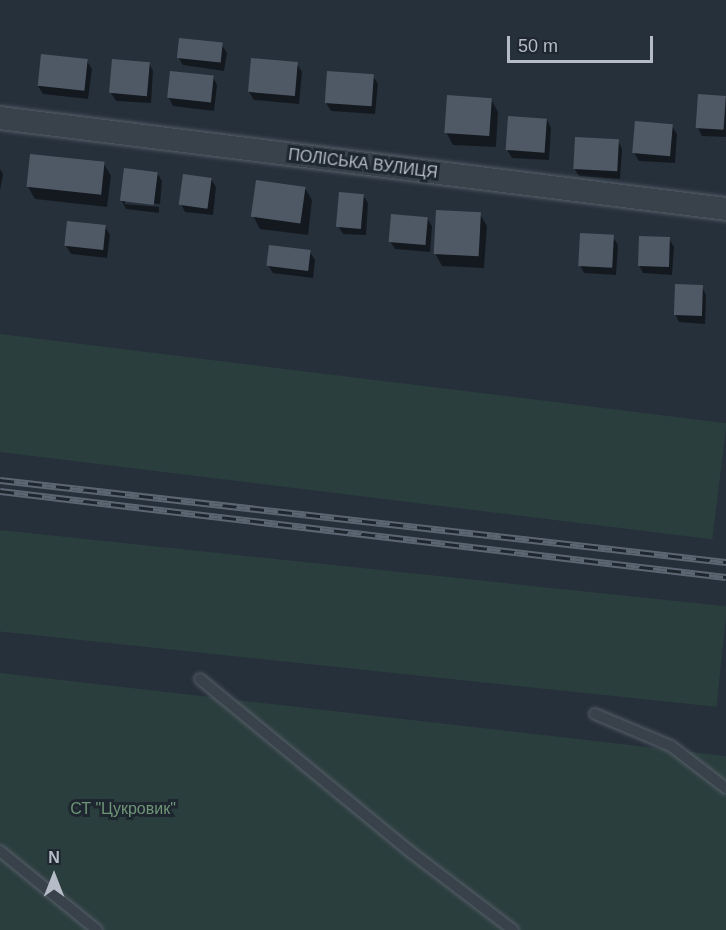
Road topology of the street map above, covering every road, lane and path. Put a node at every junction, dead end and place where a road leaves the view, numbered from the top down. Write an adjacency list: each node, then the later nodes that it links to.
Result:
1 (0, 118): 2 (street, ПОЛІСЬКА ВУЛИЦЯ)
2 (726, 209)
3 (200, 679): 8 (lane)
4 (595, 714): 5 (lane)
5 (726, 788)
6 (0, 851): 7 (lane)
7 (97, 930)
8 (513, 930)

